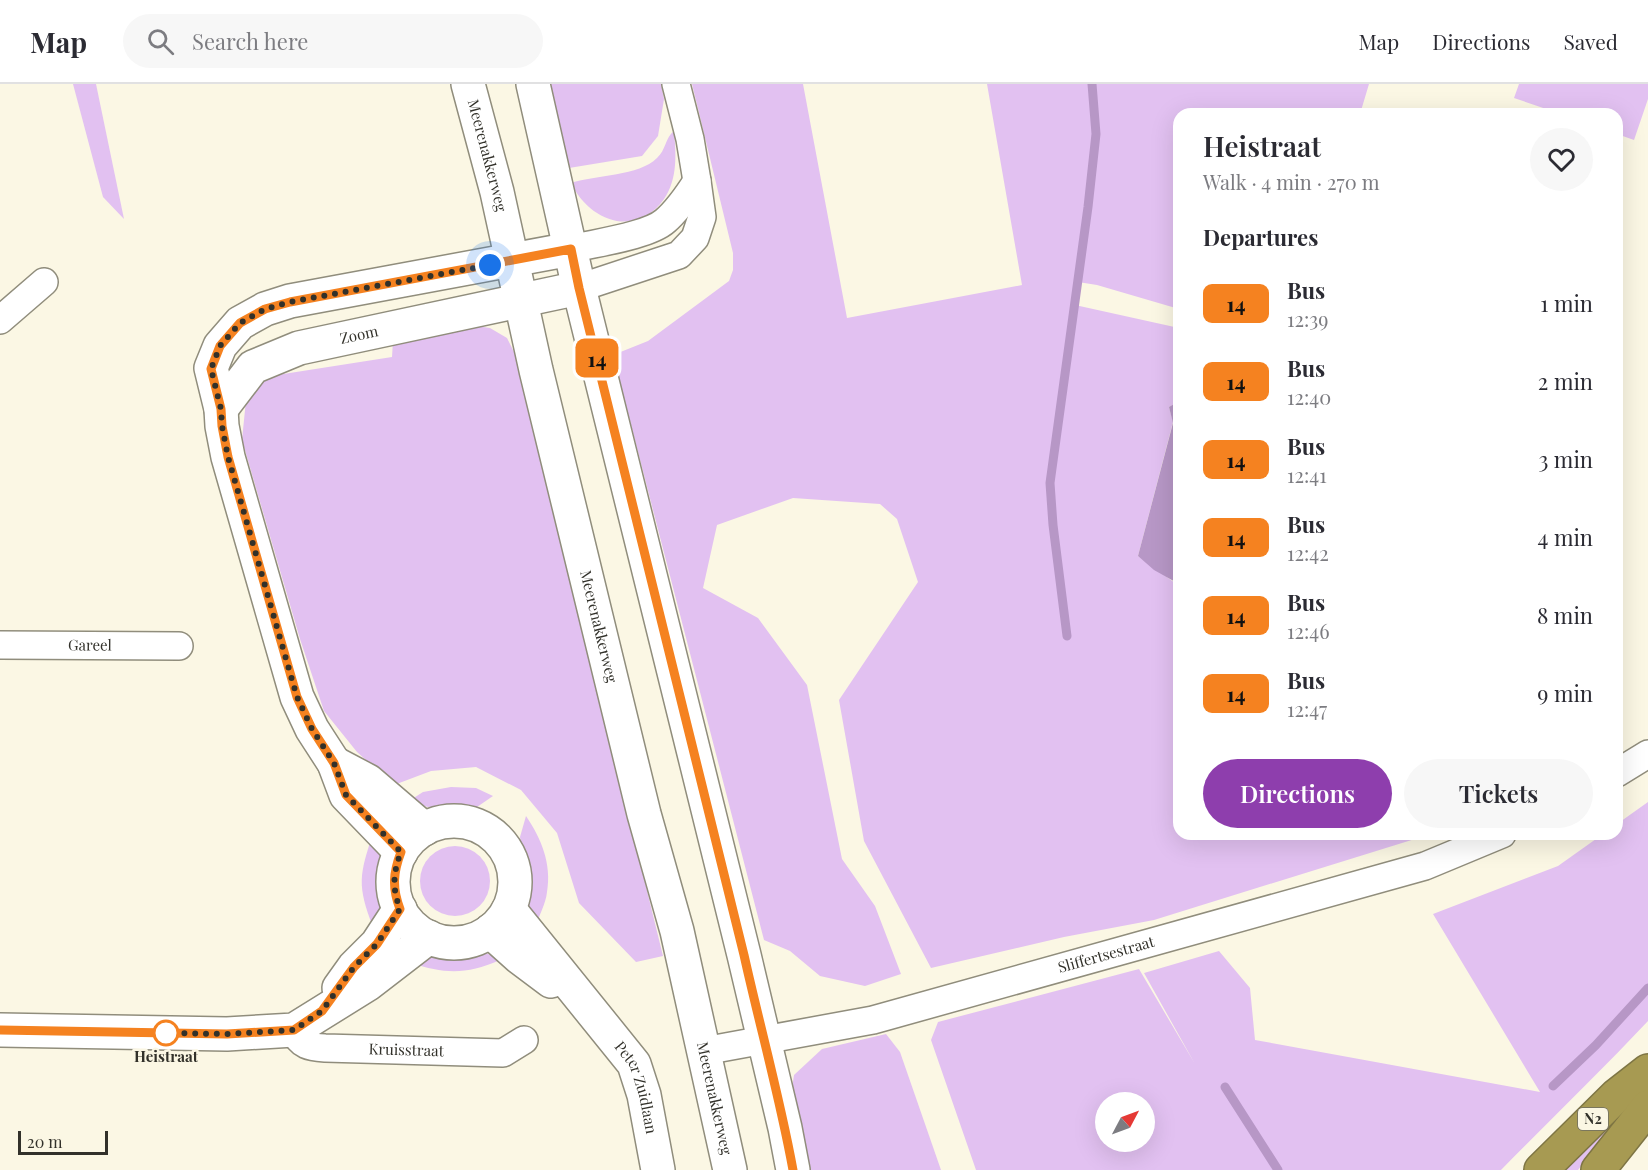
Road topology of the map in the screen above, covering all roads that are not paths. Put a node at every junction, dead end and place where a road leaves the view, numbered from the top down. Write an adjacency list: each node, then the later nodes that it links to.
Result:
1 (468, 84): 6 (street, Meerenakkerweg)
2 (533, 84): 5 (street)
3 (676, 84): 4 (street)
4 (697, 181): 5 (street); 8 (street)
5 (571, 249): 6 (street); 8 (street)
6 (512, 260): 9 (street, Meerenakkerweg); 11 (street)
7 (44, 282): 10 (street)
8 (579, 288): 9 (street, Zoom); 27 (street)
9 (520, 300): 11 (street, Zoom); 28 (street, Meerenakkerweg)
10 (0, 320)
11 (221, 409): 15 (street)
12 (0, 645): 13 (street, Gareel)
13 (179, 646)
14 (1648, 754): 16 (street)
15 (334, 763): 17 (street); 19 (street)
16 (1623, 769)
17 (424, 829): 19 (street); 21 (street)
18 (1487, 840): 27 (street, Sliffertsestraat)
19 (401, 852): 20 (street)
20 (400, 909): 22 (street); 23 (street)
21 (500, 920): 22 (street); 31 (street, Peter Zuidlaan)
22 (429, 937): 23 (street)
23 (322, 1011): 25 (street)
24 (0, 1030): 25 (street)
25 (294, 1030): 26 (street, Kruisstraat)
26 (525, 1040)
27 (763, 1041): 28 (street, Sliffertsestraat); 33 (street)
28 (704, 1052): 32 (street, Meerenakkerweg)
29 (1648, 1071): 34 (highway, N2)
30 (1648, 1107): 35 (highway, N2)
31 (658, 1170)
32 (730, 1170)
33 (793, 1170)
34 (1541, 1170)
35 (1598, 1170)

